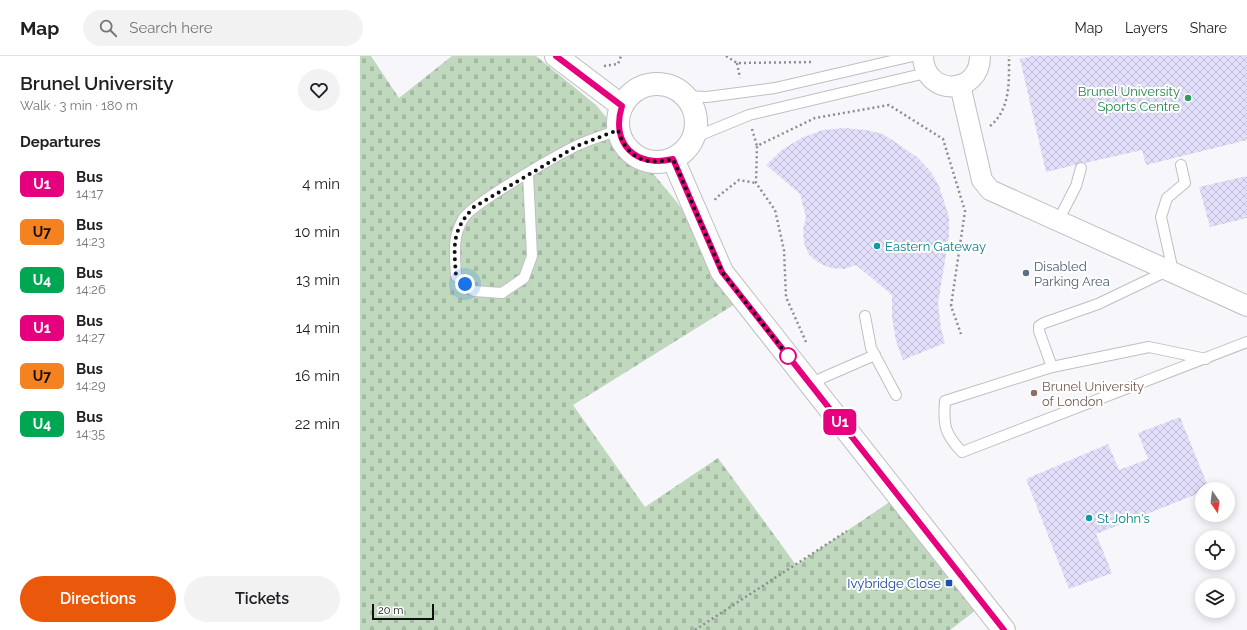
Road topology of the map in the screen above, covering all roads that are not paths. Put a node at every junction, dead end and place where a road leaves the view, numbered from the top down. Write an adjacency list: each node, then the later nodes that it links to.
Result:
1 (556, 56): 7 (street)
2 (913, 56): 6 (lane)
3 (980, 56): 5 (street)
4 (924, 64): 5 (street); 9 (lane)
5 (960, 85): 14 (street)
6 (684, 96): 7 (street); 9 (street)
7 (622, 106): 8 (street)
8 (618, 130): 10 (street); 13 (lane)
9 (693, 138): 10 (street)
10 (673, 159): 22 (street)
11 (1181, 165): 15 (lane)
12 (1081, 168): 14 (lane)
13 (528, 174): 13 (lane)
14 (1058, 221): 15 (street)
15 (1167, 271): 16 (street); 21 (lane)
16 (1247, 306)
17 (865, 316): 19 (lane)
18 (1247, 342): 20 (lane)
19 (875, 356): 22 (lane); 23 (lane)
20 (1206, 359): 21 (lane); 21 (lane)
21 (1052, 367)
22 (811, 386): 24 (street)
23 (896, 395)
24 (1004, 630)

